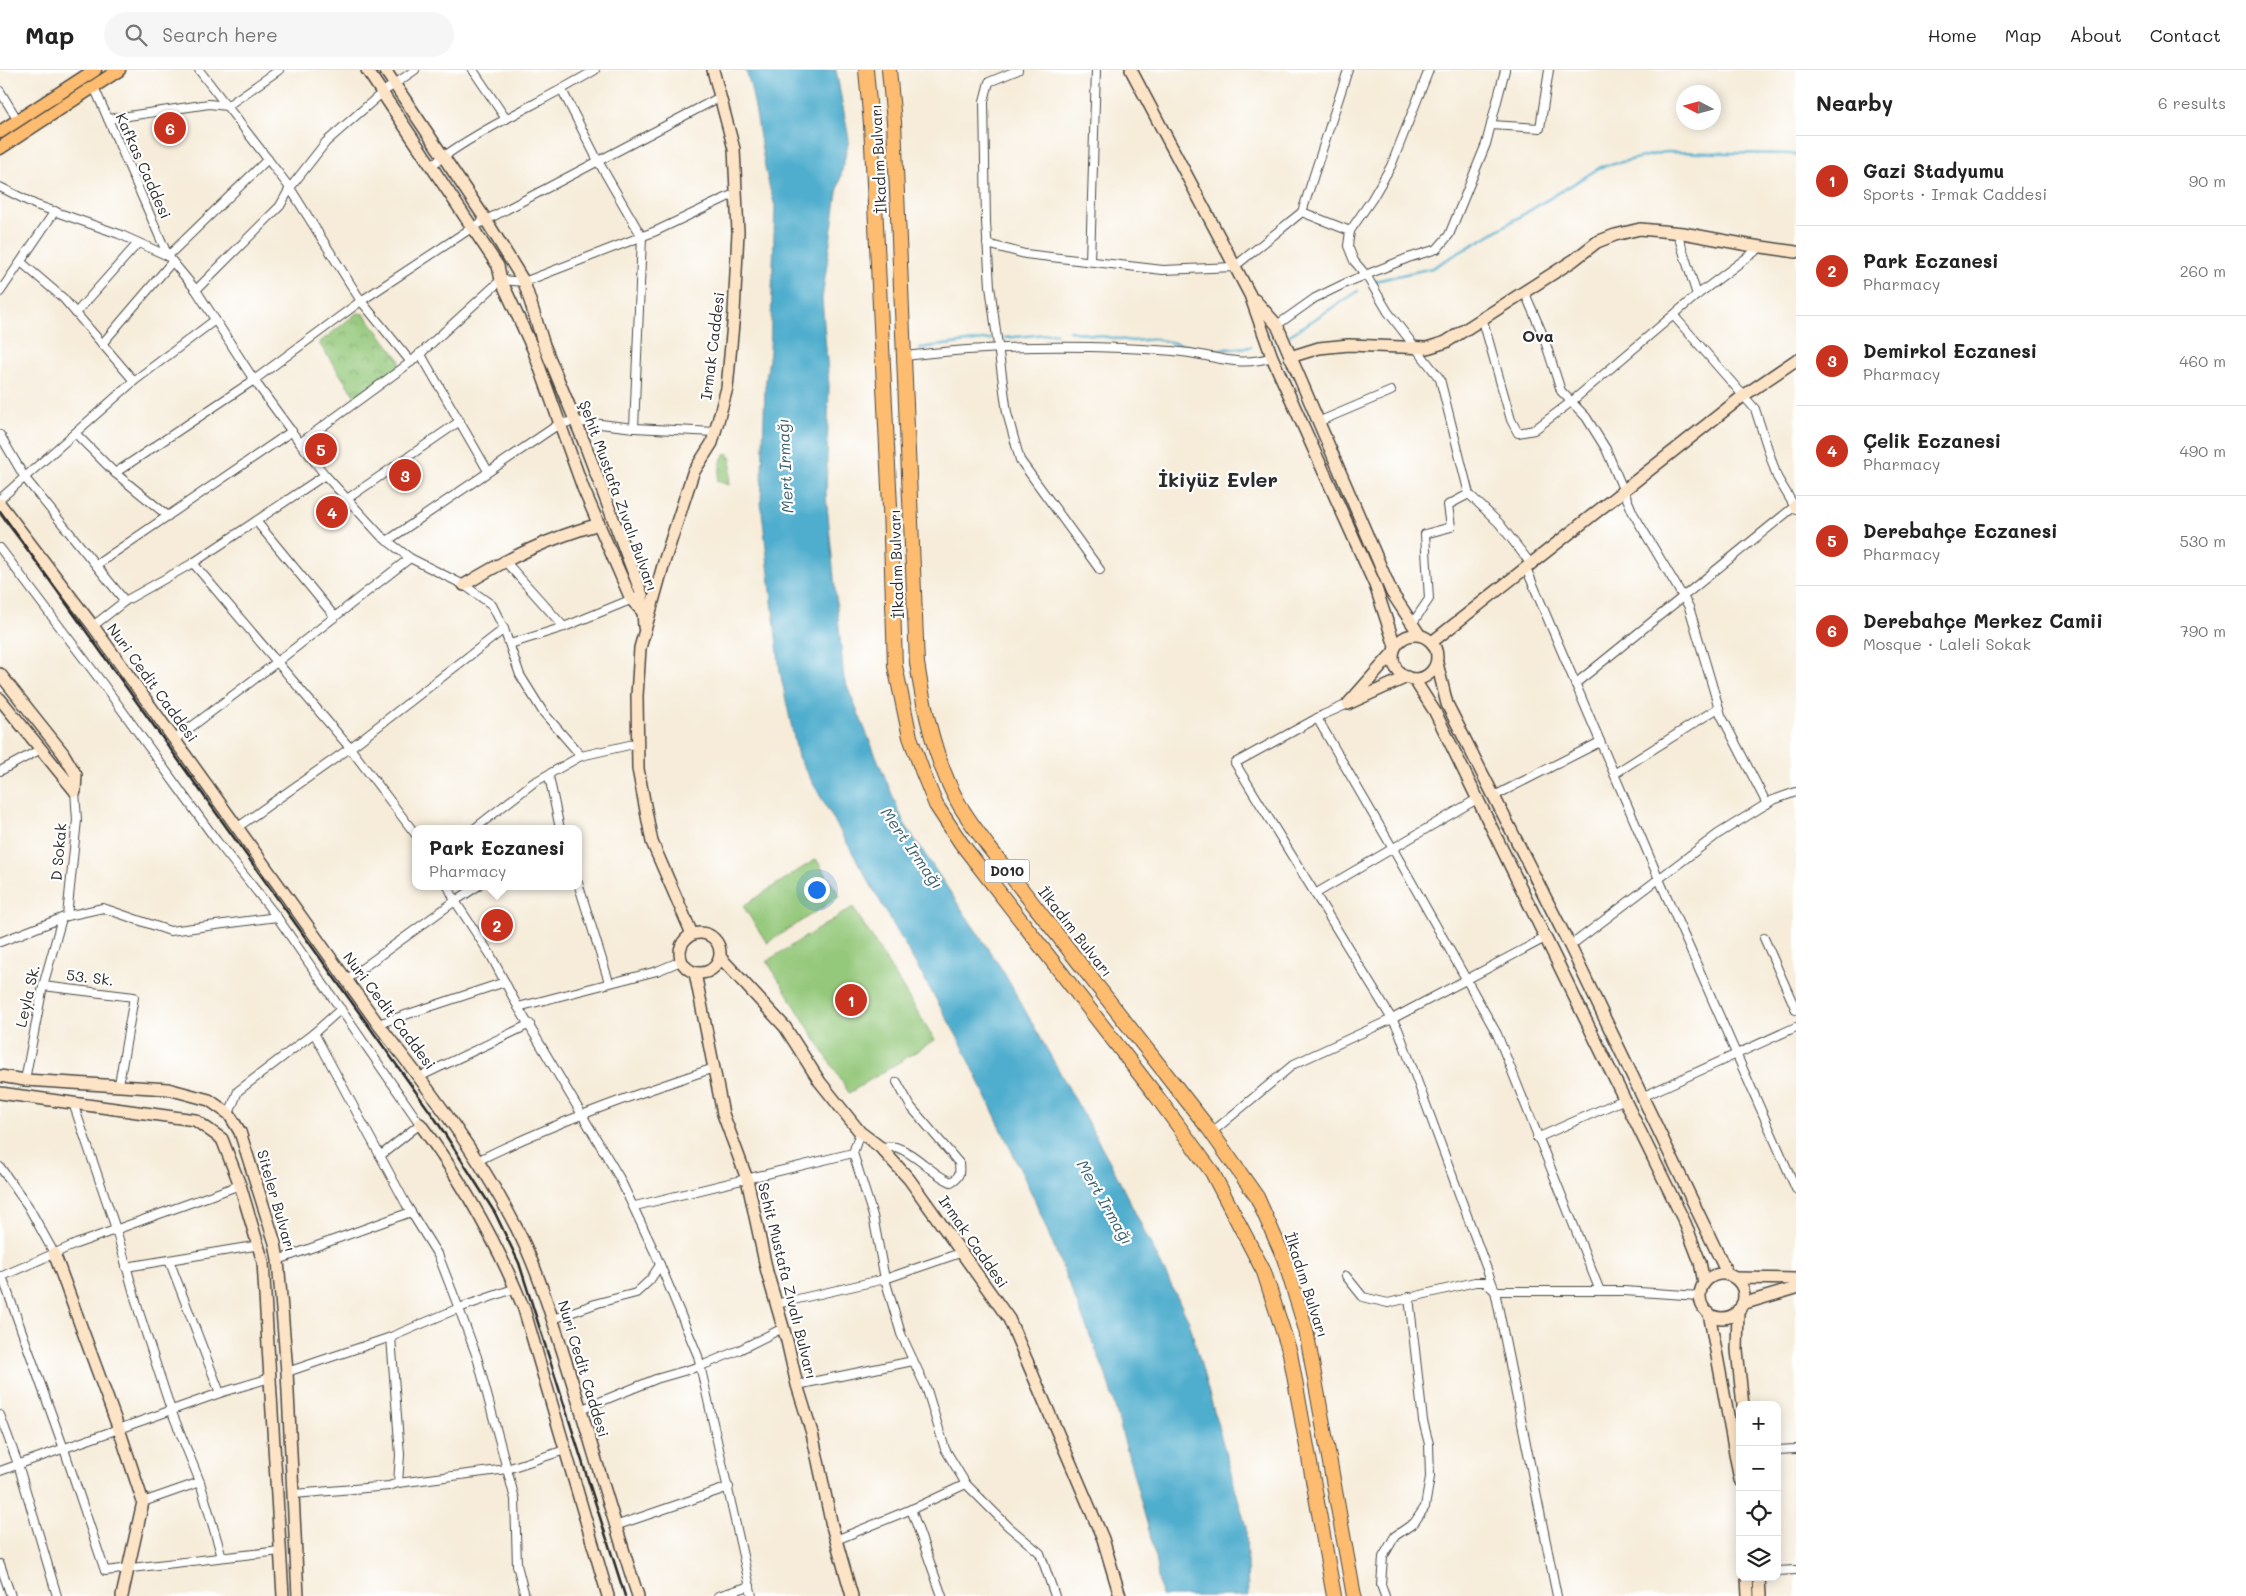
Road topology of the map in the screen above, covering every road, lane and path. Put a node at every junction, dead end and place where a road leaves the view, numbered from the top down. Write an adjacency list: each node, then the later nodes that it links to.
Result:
1 (94, 70): 29 (main road)
2 (119, 70): 21 (main road)
3 (199, 70): 26 (street)
4 (279, 70): 26 (street)
5 (368, 70): 24 (street, Şehit Mustafa Zıvalı Bulvarı)
6 (385, 70): 20 (street, Şehit Mustafa Zıvalı Bulvarı)
7 (415, 70): 20 (street)
8 (473, 70): 28 (street)
9 (595, 70): 22 (street)
10 (713, 70): 25 (street, Irmak Caddesi)
11 (866, 70): 290 (highway, İlkadım Bulvarı / D010)
12 (889, 70): 73 (highway, İlkadım Bulvarı / D010)
13 (1018, 70): 48 (street)
14 (1096, 70): 52 (street)
15 (1131, 70): 54 (street)
16 (1348, 70): 41 (street)
17 (1429, 70): 44 (street)
18 (1505, 70): 30 (street)
19 (1549, 70): 30 (street)
20 (394, 85): 24 (street); 33 (street, Şehit Mustafa Zıvalı Bulvarı)
21 (94, 87): 27 (street, Kafkas Caddesi); 32 (main road)
22 (562, 90): 28 (street); 35 (street)
23 (0, 91): 29 (street)
24 (383, 92): 36 (street, Şehit Mustafa Zıvalı Bulvarı); 38 (street)
25 (720, 97): 35 (street); 39 (street, Irmak Caddesi)
26 (227, 106): 27 (street); 34 (street)
27 (108, 119): 51 (street, Kafkas Caddesi)
28 (506, 119): 33 (street)
29 (17, 120): 31 (main road)
30 (1491, 125): 55 (street)
31 (0, 132)
32 (0, 148)
33 (442, 158): 36 (street); 42 (street, Şehit Mustafa Zıvalı Bulvarı)
34 (268, 159): 38 (street); 51 (street)
35 (598, 161): 42 (street); 46 (street)
36 (432, 166): 43 (street, Şehit Mustafa Zıvalı Bulvarı)
37 (0, 186): 40 (street)
38 (290, 188): 58 (street); 63 (street)
39 (736, 193): 46 (street); 89 (street, Irmak Caddesi)
40 (55, 211): 47 (street); 53 (street)
41 (1302, 212): 44 (street); 54 (street)
42 (486, 220): 43 (street); 57 (street, Şehit Mustafa Zıvalı Bulvarı)
43 (473, 227): 56 (street, Şehit Mustafa Zıvalı Bulvarı); 63 (street)
44 (1350, 231): 55 (street)
45 (1678, 232): 49 (street); 59 (street); 62 (street)
46 (642, 237): 57 (street); 87 (street)
47 (138, 242): 51 (street); 64 (street)
48 (987, 244): 52 (street); 71 (street)
49 (1761, 247): 50 (street); 62 (street)
50 (1796, 252)
51 (170, 259): 58 (street); 69 (street)
52 (1090, 261): 54 (street)
53 (20, 262): 60 (street); 64 (street)
54 (1234, 267): 61 (street)
55 (1366, 275): 68 (street); 70 (street)
56 (501, 280): 57 (street); 72 (street); 86 (street, Şehit Mustafa Zıvalı Bulvarı)
57 (524, 282): 84 (street, Şehit Mustafa Zıvalı Bulvarı)
58 (196, 290): 67 (street)
59 (1524, 291): 66 (street); 82 (street)
60 (0, 292)
61 (1250, 295): 68 (street); 74 (street)
62 (1697, 295): 65 (street)
63 (361, 301): 77 (street); 78 (street)
64 (76, 313): 69 (street)
65 (1674, 316): 81 (street); 82 (street)
66 (1482, 318): 70 (street); 82 (street)
67 (215, 320): 78 (street); 79 (street)
68 (1277, 324): 75 (street)
69 (102, 344): 79 (street)
70 (1417, 347): 75 (street); 98 (street)
71 (1000, 349): 73 (street); 74 (street); 113 (street)
72 (420, 353): 77 (street); 83 (street)
73 (904, 356): 200 (highway, İlkadım Bulvarı / D010)
74 (1272, 357): 127 (street)
75 (1290, 357): 85 (street)
76 (1796, 360): 81 (street)
77 (411, 362): 92 (street)
78 (254, 380): 88 (street); 94 (street)
79 (134, 381): 90 (street)
80 (1391, 391): 85 (street)
81 (1743, 396): 97 (street); 102 (street)
82 (1571, 402): 97 (street)
83 (460, 421): 93 (street); 100 (street)
84 (575, 421): 86 (street); 87 (street); 115 (street, Şehit Mustafa Zıvalı Bulvarı)
85 (1318, 422): 119 (street)
86 (559, 424): 93 (street); 105 (street, Şehit Mustafa Zıvalı Bulvarı)
87 (634, 428): 89 (street)
88 (292, 431): 92 (street); 103 (street)
89 (715, 432): 123 (street, Irmak Caddesi)
90 (75, 433): 94 (street); 96 (street)
91 (0, 435): 96 (street)
92 (300, 443): 95 (street)
93 (488, 471): 106 (street)
94 (115, 473): 103 (street)
95 (325, 475): 100 (street); 104 (street)
96 (25, 478): 99 (street); 111 (street)
97 (1624, 491): 112 (street); 116 (street)
98 (1469, 494): 112 (street); 119 (street)
99 (0, 499)
100 (347, 499): 106 (street)
101 (0, 504): 120 (street, Nuri Cedit Caddesi)
102 (1796, 507): 116 (street)
103 (168, 516): 111 (street)
104 (256, 521): 110 (street); 118 (street)
105 (599, 524): 109 (street); 115 (street, Şehit Mustafa Zıvalı Bulvarı)
106 (387, 541): 108 (street)
107 (0, 548): 163 (street)
108 (410, 558): 114 (street); 118 (street)
109 (504, 560): 114 (street); 121 (street)
110 (193, 563): 117 (street); 128 (street)
111 (96, 565): 117 (street)
112 (1528, 566): 125 (street); 132 (street)
113 (1100, 570)
114 (464, 585): 122 (street)
115 (637, 597): 121 (street); 123 (street, Şehit Mustafa Zıvalı Bulvarı)
116 (1683, 597): 132 (street); 135 (street)
117 (125, 602): 120 (street)
118 (335, 617): 128 (street)
119 (1412, 624): 124 (street)
120 (92, 626): 137 (street, Nuri Cedit Caddesi)
121 (564, 627): 126 (street)
122 (504, 629): 126 (street); 140 (street)
123 (645, 632): 139 (street, Irmak Caddesi)
124 (1419, 634): 125 (street); 127 (street)
125 (1432, 642): 129 (street)
126 (510, 644): 142 (street)
127 (1394, 650): 131 (street); 134 (street)
128 (277, 662): 137 (street); 140 (street)
129 (1437, 663): 131 (street); 148 (street)
130 (0, 674): 146 (street)
131 (1410, 678): 134 (street); 149 (street)
132 (1575, 684): 138 (street)
133 (0, 699): 141 (street)
134 (1348, 704): 136 (street)
135 (1718, 708): 144 (street); 150 (street)
136 (1317, 718): 155 (street); 160 (street)
137 (174, 740): 153 (street, Nuri Cedit Caddesi)
138 (1600, 742): 144 (street); 148 (street)
139 (638, 743): 142 (street); 164 (street, Irmak Caddesi)
140 (350, 748): 153 (street); 154 (street)
141 (41, 749): 143 (street); 146 (street)
142 (581, 756): 145 (street)
143 (0, 770)
144 (1614, 774): 156 (street)
145 (549, 776): 151 (street); 152 (street)
146 (74, 791): 162 (street, D Sokak)
147 (1796, 792): 150 (street)
148 (1494, 796): 168 (street)
149 (1478, 799): 155 (street); 165 (street)
150 (1767, 804): 156 (street)
151 (479, 825)
152 (557, 825)
153 (238, 827): 173 (street, Nuri Cedit Caddesi)
154 (412, 830)
155 (1393, 848): 160 (street); 172 (street)
156 (1659, 879): 168 (street); 185 (street)
157 (450, 890): 161 (street)
158 (472, 890): 161 (street)
159 (580, 890): 175 (street)
160 (1315, 894): 180 (street)
161 (455, 901): 173 (street); 174 (street)
162 (65, 917): 163 (street); 167 (street); 176 (street, Leyla Sk.)
163 (277, 917): 178 (street)
164 (692, 934): 169 (street); 170 (street)
165 (1545, 938): 172 (street); 194 (street)
166 (1764, 938): 179 (street)
167 (0, 942)
168 (1570, 946): 193 (street)
169 (720, 957): 171 (street); 199 (street, Irmak Caddesi)
170 (681, 961): 171 (street); 175 (street)
171 (695, 973): 186 (street, Sehit Mustafa Zıvalı Bulvarı)
172 (1467, 979): 180 (street); 201 (street)
173 (346, 980): 181 (street, Nuri Cedit Caddesi)
174 (505, 982): 177 (street); 181 (street)
175 (609, 982): 177 (street)
176 (43, 986): 189 (street, Leyla Sk.); 191 (street, 53. Sk.)
177 (518, 1007): 182 (street)
178 (340, 1010): 184 (street); 198 (street)
179 (1796, 1010)
180 (1392, 1019): 200 (street); 228 (street)
181 (378, 1024): 188 (street, Nuri Cedit Caddesi)
182 (530, 1024): 188 (street); 197 (street)
183 (1796, 1027): 185 (street)
184 (314, 1033): 196 (street); 204 (street)
185 (1736, 1054): 193 (street); 209 (street)
186 (714, 1068): 197 (street); 207 (street, Sehit Mustafa Zıvalı Bulvarı)
187 (0, 1076): 189 (street, Siteler Bulvarı)
188 (419, 1077): 205 (street, Nuri Cedit Caddesi)
189 (25, 1080): 191 (street, Siteler Bulvarı)
190 (897, 1082): 202 (street)
191 (120, 1084): 196 (street, Siteler Bulvarı)
192 (0, 1093): 195 (street, Siteler Bulvarı)
193 (1642, 1096): 221 (street)
194 (1625, 1099): 201 (street); 225 (street)
195 (73, 1103): 208 (street, Siteler Bulvarı); 212 (street)
196 (230, 1114): 217 (street, Siteler Bulvarı)
197 (582, 1114): 205 (street); 210 (street)
198 (420, 1124): 204 (street); 226 (street)
199 (860, 1132): 202 (street, Irmak Caddesi); 203 (street)
200 (1211, 1133): 291 (highway, İlkadım Bulvarı / D010)
201 (1537, 1138): 229 (street)
202 (880, 1147): 214 (street, Irmak Caddesi)
203 (853, 1153): 207 (street); 223 (street)
204 (380, 1156): 211 (street)
205 (477, 1161): 236 (street, Nuri Cedit Caddesi)
206 (0, 1167): 215 (street)
207 (747, 1179): 210 (street); 232 (street, Sehit Mustafa Zıvalı Bulvarı)
208 (240, 1185): 212 (street); 213 (street, Siteler Bulvarı)
209 (1796, 1189)
210 (634, 1206): 218 (street)
211 (411, 1212): 217 (street); 234 (street)
212 (116, 1229): 215 (street); 219 (street)
213 (260, 1245): 216 (street); 242 (street, Siteler Bulvarı)
214 (963, 1252): 223 (street); 289 (street, Irmak Caddesi)
215 (54, 1253): 222 (street); 249 (street)
216 (169, 1260): 219 (street); 244 (street)
217 (278, 1260): 241 (street, Siteler Bulvarı)
218 (660, 1265): 236 (street); 240 (street)
219 (126, 1267): 246 (street)
220 (1346, 1276): 231 (street)
221 (1732, 1276): 224 (street); 225 (street); 233 (street)
222 (1, 1277): 250 (street)
223 (886, 1279): 232 (street); 239 (street)
224 (1796, 1279)
225 (1704, 1283): 230 (street)
226 (516, 1288): 234 (street); 252 (street)
227 (1796, 1288): 233 (street)
228 (1495, 1291): 229 (street); 231 (street); 293 (street)
229 (1600, 1291): 230 (street)
230 (1700, 1296): 235 (street)
231 (1410, 1297): 292 (street)
232 (776, 1304): 237 (street, Sehit Mustafa Zıvalı Bulvarı)
233 (1740, 1307): 235 (street); 245 (street)
234 (459, 1308): 238 (street); 256 (street)
235 (1709, 1313): 254 (street)
236 (553, 1319): 247 (street, Nuri Cedit Caddesi)
237 (783, 1328): 240 (street); 243 (street, Sehit Mustafa Zıvalı Bulvarı)
238 (391, 1337): 241 (street); 259 (street)
239 (913, 1362): 243 (street); 260 (street)
240 (701, 1366): 247 (street); 261 (street)
241 (287, 1372): 262 (street, Siteler Bulvarı)
242 (270, 1378): 244 (street); 267 (street, Siteler Bulvarı)
243 (797, 1384): 266 (street, Sehit Mustafa Zıvalı Bulvarı)
244 (220, 1393): 246 (street)
245 (1743, 1401)
246 (171, 1410): 249 (street); 258 (street)
247 (580, 1410): 265 (street, Nuri Cedit Caddesi)
248 (0, 1415): 255 (street)
249 (119, 1429): 250 (street); 263 (street)
250 (64, 1449): 255 (street); 270 (street)
251 (1796, 1449): 253 (street)
252 (565, 1450): 256 (street); 282 (street)
253 (1781, 1450)
254 (1736, 1458)
255 (18, 1464): 257 (street); 277 (street)
256 (507, 1469): 259 (street); 281 (street)
257 (0, 1471)
258 (200, 1482): 263 (street); 268 (street)
259 (398, 1483): 262 (street)
260 (966, 1484): 264 (street); 288 (street)
261 (729, 1487): 265 (street); 275 (street)
262 (294, 1494): 280 (street, Siteler Bulvarı)
263 (143, 1502): 270 (street)
264 (911, 1509): 266 (street); 287 (street)
265 (615, 1526): 283 (street, Nuri Cedit Caddesi)
266 (836, 1540): 286 (street, Sehit Mustafa Zıvalı Bulvarı)
267 (280, 1551): 268 (street); 279 (street, Siteler Bulvarı)
268 (222, 1557): 270 (street)
269 (0, 1564): 276 (street)
270 (128, 1570): 278 (street)
271 (1796, 1570): 272 (street)
272 (1781, 1571)
273 (1747, 1581): 294 (street)
274 (1759, 1581): 295 (street)
275 (750, 1586): 284 (street); 285 (street)
276 (11, 1596)
277 (57, 1596)
278 (122, 1596)
279 (283, 1596)
280 (298, 1596)
281 (525, 1596)
282 (608, 1596)
283 (638, 1596)
284 (718, 1596)
285 (752, 1596)
286 (852, 1596)
287 (942, 1596)
288 (1055, 1596)
289 (1120, 1596)
290 (1334, 1596)
291 (1354, 1596)
292 (1385, 1596)
293 (1557, 1596)
294 (1748, 1596)
295 (1760, 1596)

